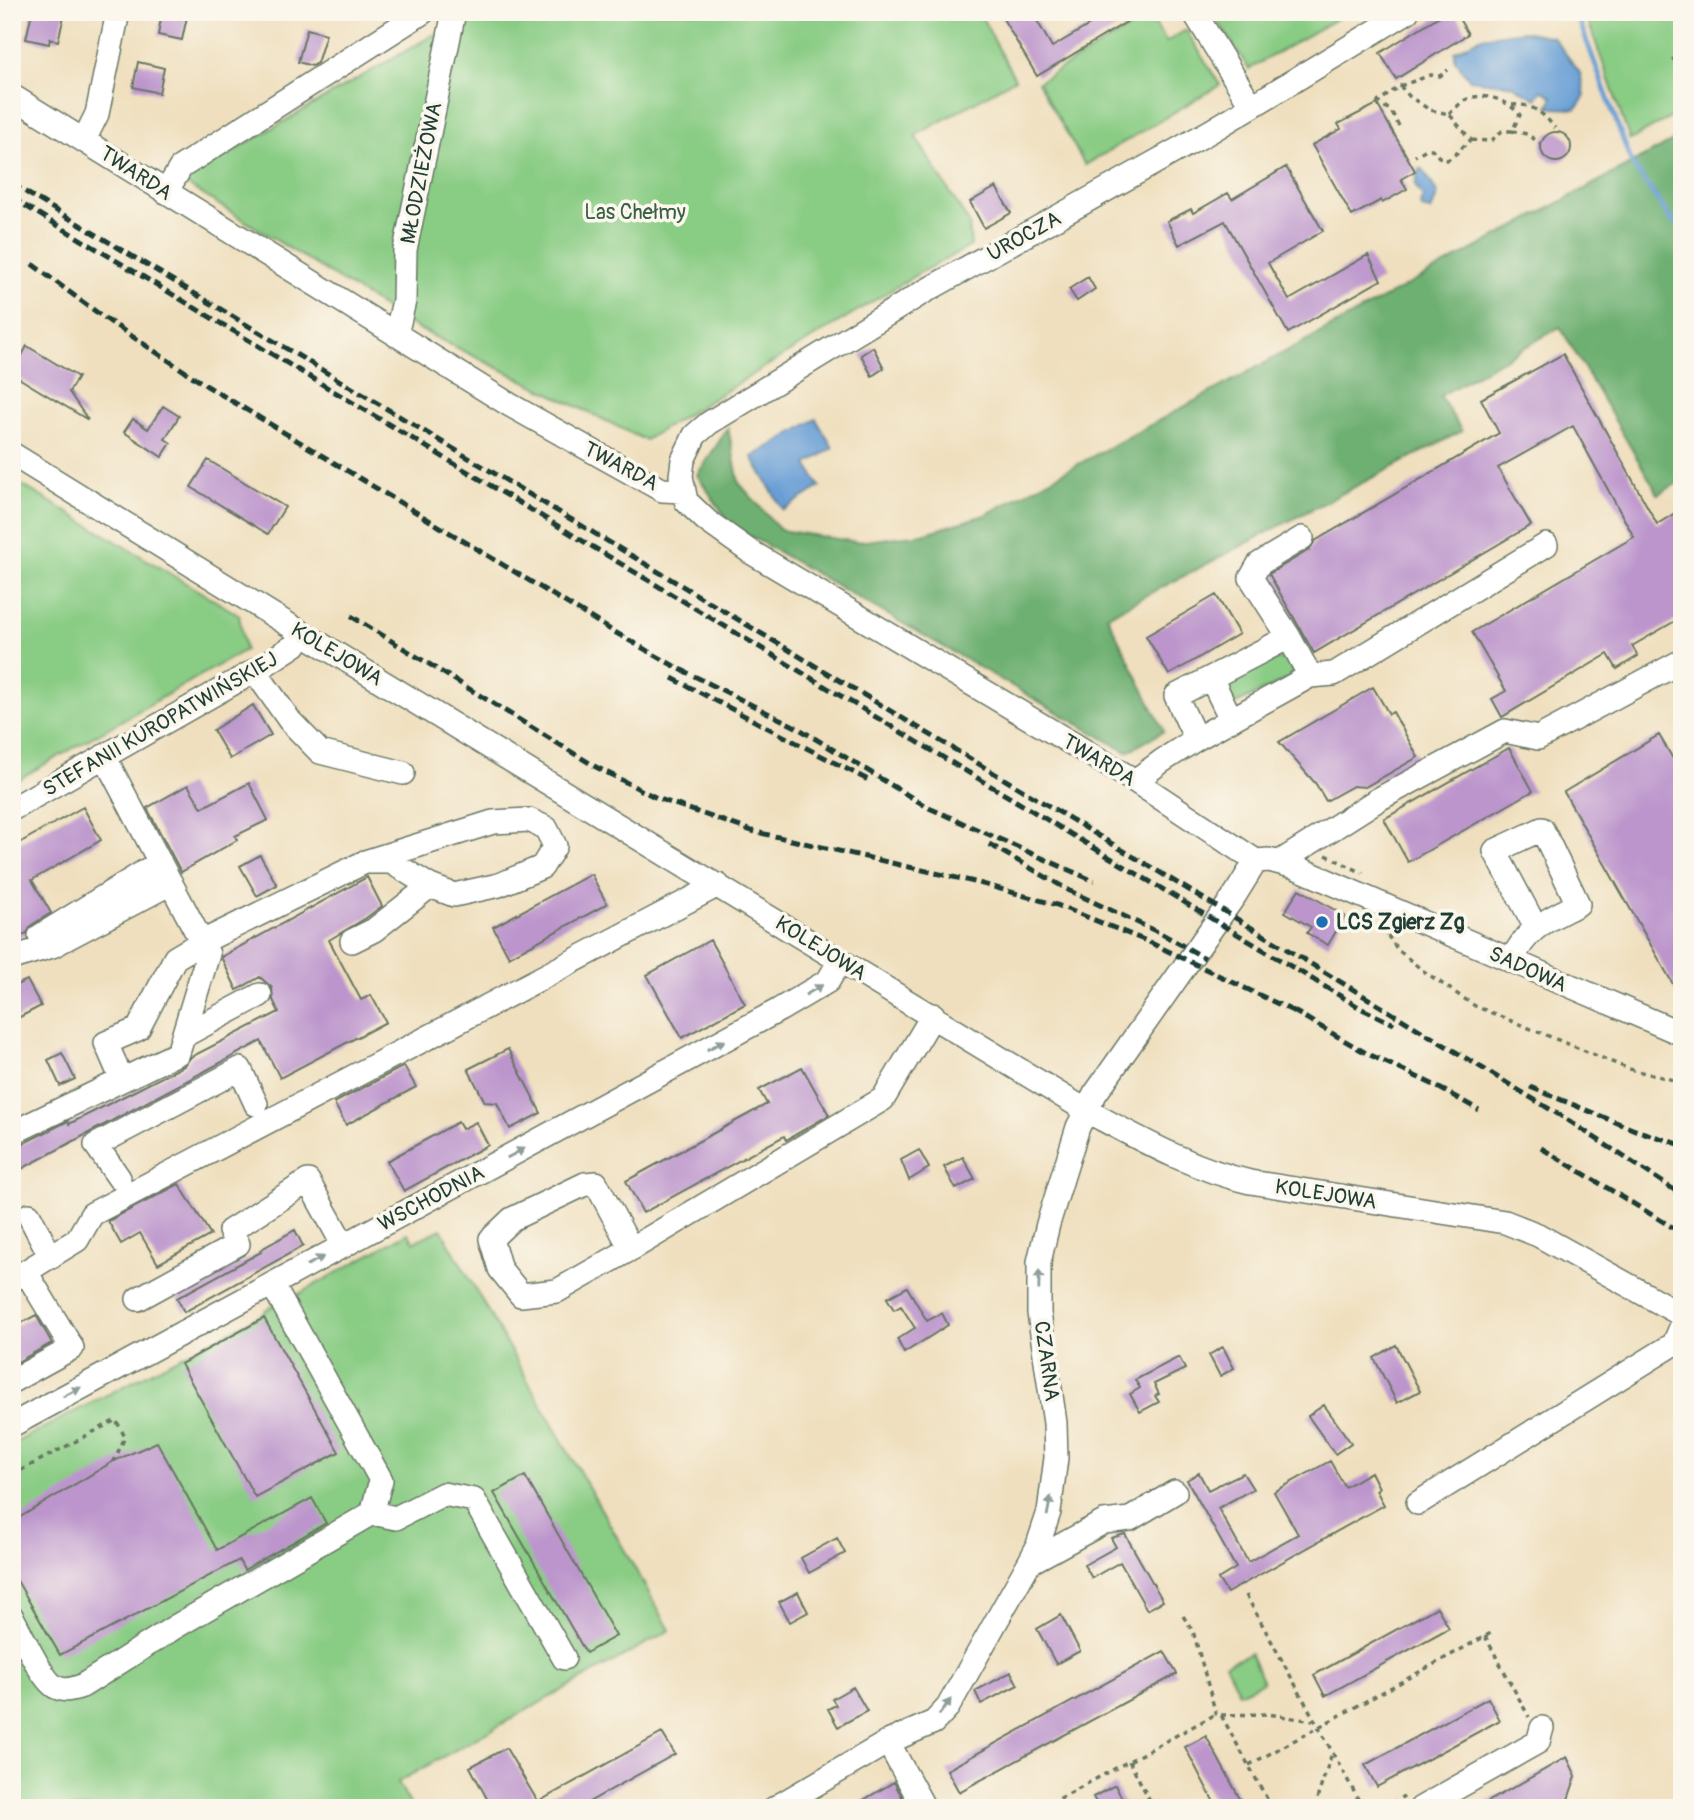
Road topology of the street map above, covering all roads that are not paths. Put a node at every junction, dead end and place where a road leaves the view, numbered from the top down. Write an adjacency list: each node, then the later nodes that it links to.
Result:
1 (118, 12): 8 (street)
2 (423, 12): 9 (street)
3 (454, 12): 10 (street, MŁODZIEŻOWA)
4 (1194, 12): 7 (street)
5 (1407, 12): 7 (street, UROCZA)
6 (12, 96): 8 (street, TWARDA)
7 (1251, 105): 12 (street, UROCZA)
8 (84, 139): 9 (street, TWARDA)
9 (166, 192): 10 (street, TWARDA)
10 (396, 335): 12 (street, TWARDA)
11 (12, 454): 15 (street, KOLEJOWA)
12 (683, 491): 25 (street, TWARDA)
13 (1302, 538): 16 (street)
14 (1546, 545): 19 (street)
15 (302, 633): 18 (street, STEFANII KUROPATWIŃSKIEJ); 32 (street, KOLEJOWA)
16 (1289, 637): 19 (street); 20 (street)
17 (1682, 661): 30 (street)
18 (255, 671): 23 (street, STEFANII KUROPATWIŃSKIEJ); 24 (street)
19 (1310, 676): 21 (street)
20 (1211, 678): 21 (street); 22 (street)
21 (1231, 719): 22 (street)
22 (1196, 739): 25 (street)
23 (104, 756): 26 (street, STEFANII KUROPATWIŃSKIEJ); 29 (street)
24 (403, 773)
25 (1135, 781): 28 (street, TWARDA)
26 (12, 809)
27 (391, 858): 33 (street); 33 (street); 35 (street)
28 (1256, 861): 30 (street, SADOWA); 46 (street, CZARNA)
29 (160, 862): 31 (street); 37 (street)
30 (1280, 862): 39 (street, SADOWA)
31 (171, 883): 35 (street); 37 (street)
32 (718, 885): 38 (street, KOLEJOWA); 52 (street)
33 (430, 886): 36 (street)
34 (1535, 926): 39 (street)
35 (202, 942): 43 (street); 44 (street)
36 (352, 942)
37 (12, 955)
38 (840, 961): 41 (street, KOLEJOWA); 50 (street, WSCHODNIA, one-way to 38)
39 (1511, 961): 42 (street, SADOWA)
40 (260, 995): 43 (street)
41 (933, 1015): 46 (street, KOLEJOWA); 51 (street)
42 (1682, 1034)
43 (183, 1036): 44 (street)
44 (122, 1080): 47 (street)
45 (256, 1104): 48 (street)
46 (1087, 1111): 56 (street, KOLEJOWA); 63 (street, CZARNA, one-way to 46)
47 (12, 1133)
48 (119, 1178)
49 (29, 1215): 52 (street)
50 (344, 1246): 54 (street, WSCHODNIA, one-way to 50); 55 (street)
51 (631, 1249): 51 (street)
52 (51, 1257): 53 (street)
53 (19, 1276): 58 (street)
54 (272, 1284): 59 (street, WSCHODNIA, one-way to 54); 62 (street)
55 (138, 1298)
56 (1682, 1315)
57 (1682, 1325): 61 (street)
58 (12, 1381)
59 (12, 1425)
60 (1175, 1492): 63 (street)
61 (1418, 1503)
62 (372, 1513): 64 (street); 65 (street)
63 (1029, 1563): 67 (street, CZARNA, one-way to 63)
64 (12, 1617)
65 (564, 1658)
66 (1537, 1725): 68 (street)
67 (888, 1742): 69 (street, CZARNA); 70 (street)
68 (1413, 1802)
69 (783, 1806)
70 (924, 1808)

